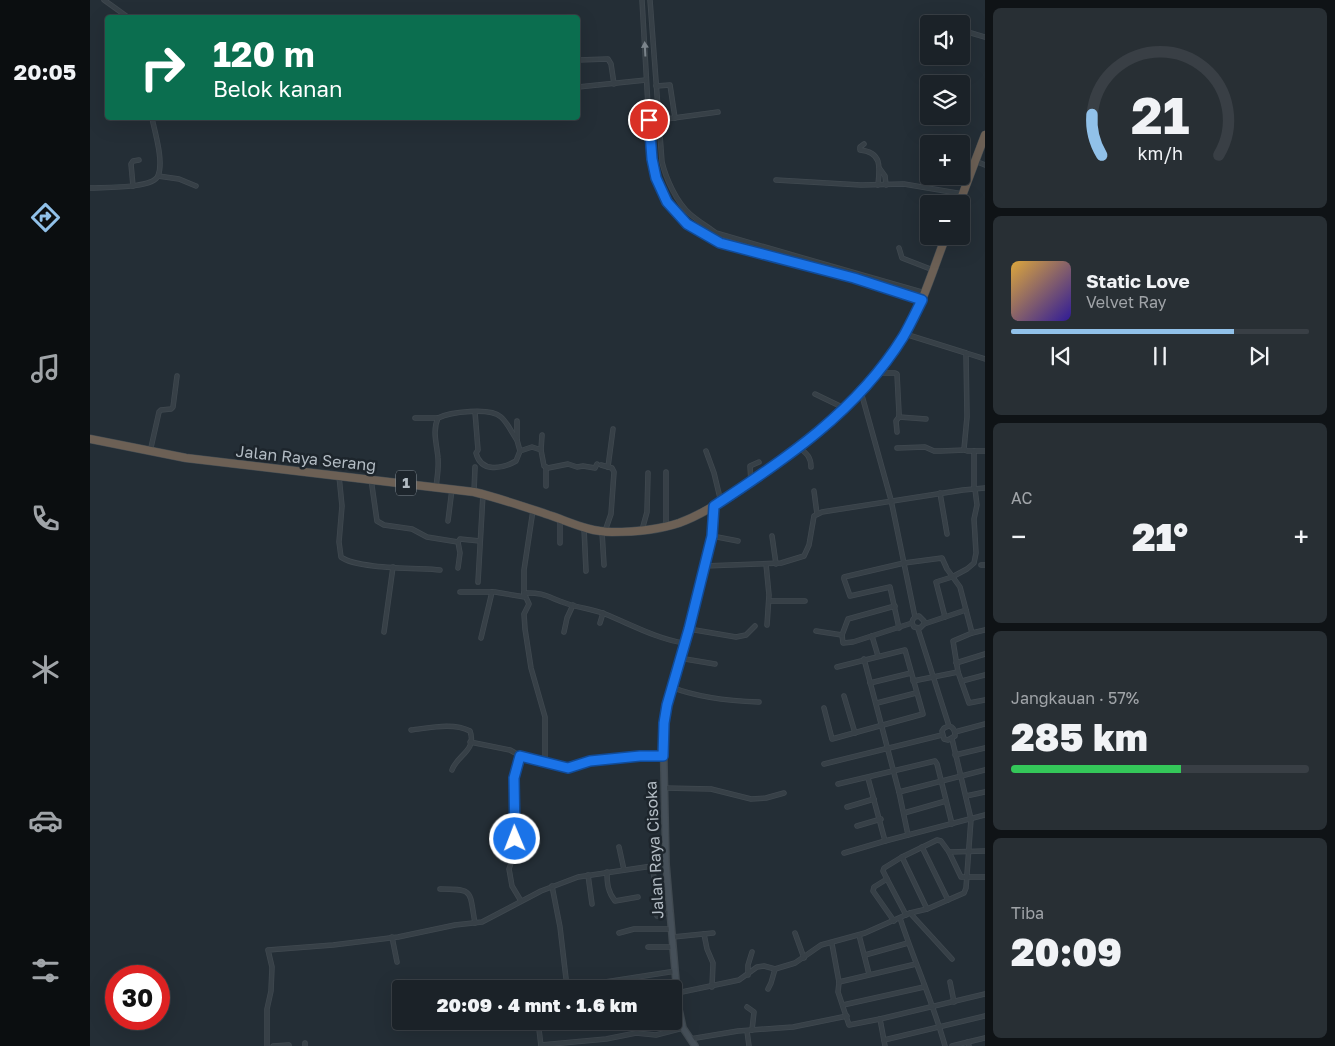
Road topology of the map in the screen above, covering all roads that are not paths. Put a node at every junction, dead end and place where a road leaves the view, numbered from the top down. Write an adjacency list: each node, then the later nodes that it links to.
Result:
1 (104, 0): 4 (street)
2 (642, 0): 9 (street, one-way to 2)
3 (650, 0): 8 (street)
4 (125, 15)
5 (970, 33): 6 (street)
6 (985, 37)
7 (580, 60): 10 (street)
8 (655, 77): 9 (street); 11 (street)
9 (646, 79): 10 (street); 33 (street)
10 (614, 84): 12 (street)
11 (656, 86): 14 (street); 16 (street)
12 (580, 87)
13 (718, 112): 14 (street)
14 (675, 118): 16 (street)
15 (152, 120): 23 (street)
16 (658, 120): 31 (street)
17 (985, 135): 20 (highway)
18 (864, 144): 22 (street)
19 (138, 160): 27 (street)
20 (975, 162): 21 (street); 30 (highway)
21 (985, 165)
22 (880, 169): 25 (street); 26 (street)
23 (158, 176): 27 (street); 28 (street)
24 (776, 180): 25 (street)
25 (878, 185): 26 (street)
26 (886, 185): 30 (street)
27 (133, 186): 29 (street)
28 (196, 186)
29 (90, 188)
30 (963, 194)
31 (742, 240): 33 (street); 36 (street)
32 (943, 245): 35 (highway, Jalan Raya Serang / 1)
33 (740, 248): 36 (street)
34 (899, 248): 35 (street)
35 (933, 270): 36 (highway, Jalan Raya Serang / 1)
36 (923, 296): 37 (highway, Jalan Raya Serang / 1)
37 (905, 334): 38 (street); 40 (highway, Jalan Raya Serang / 1)
38 (966, 353): 39 (street); 59 (street)
39 (985, 359)
40 (877, 373): 42 (highway, Jalan Raya Serang / 1); 46 (street)
41 (177, 376): 64 (street)
42 (861, 392): 44 (highway, Jalan Raya Serang / 1); 84 (street)
43 (815, 394): 44 (street)
44 (845, 408): 56 (highway, Jalan Raya Serang / 1)
45 (474, 412): 48 (street); 55 (street); 61 (street)
46 (899, 417): 49 (street); 52 (street)
47 (415, 418): 48 (street)
48 (438, 418): 76 (street)
49 (926, 419)
50 (517, 421): 55 (street)
51 (613, 429): 68 (street)
52 (897, 432)
53 (542, 435): 58 (street)
54 (90, 439): 64 (highway, Jalan Raya Serang / 1)
55 (517, 440): 61 (street)
56 (799, 447): 69 (street); 74 (highway, Jalan Raya Serang / 1)
57 (897, 448): 59 (street)
58 (542, 450): 61 (street); 67 (street)
59 (965, 450): 63 (street)
60 (985, 450): 63 (street)
61 (520, 451)
62 (706, 451): 85 (street)
63 (974, 451): 79 (street)
64 (150, 452): 72 (highway, Jalan Raya Serang / 1)
65 (760, 462): 74 (street)
66 (475, 467): 81 (street)
67 (546, 467): 68 (street); 75 (street)
68 (608, 467): 93 (street)
69 (811, 467)
70 (666, 472): 90 (street)
71 (648, 473): 92 (street)
72 (339, 476): 73 (highway, Jalan Raya Serang / 1); 105 (street)
73 (371, 479): 76 (highway, Jalan Raya Serang / 1); 99 (street)
74 (751, 482): 85 (highway, Jalan Raya Serang / 1)
75 (546, 486)
76 (436, 487): 78 (highway, Jalan Raya Serang / 1)
77 (985, 488): 79 (street)
78 (452, 489): 81 (highway, Jalan Raya Serang / 1); 89 (street)
79 (974, 489): 82 (street); 110 (street)
80 (814, 491): 87 (street)
81 (474, 492): 83 (highway, Jalan Raya Serang / 1)
82 (940, 493): 84 (street); 94 (street)
83 (483, 494): 86 (highway, Jalan Raya Serang / 1); 97 (street)
84 (891, 500): 87 (street); 103 (street)
85 (718, 504): 90 (highway, Jalan Raya Serang / 1); 95 (street, Jalan Raya Cisoka)
86 (533, 510): 88 (highway, Jalan Raya Serang / 1); 114 (street)
87 (817, 514): 102 (street)
88 (560, 519): 91 (highway, Jalan Raya Serang / 1); 100 (street)
89 (448, 521)
90 (666, 526): 92 (highway, Jalan Raya Serang / 1)
91 (584, 528): 93 (highway, Jalan Raya Serang / 1); 109 (street)
92 (642, 530): 93 (highway, Jalan Raya Serang / 1)
93 (604, 531): 104 (street)
94 (947, 534)
95 (712, 536): 98 (street); 106 (street, Jalan Raya Cisoka)
96 (772, 536): 102 (street)
97 (480, 541): 99 (street); 111 (street)
98 (738, 541)
99 (458, 542): 107 (street)
100 (560, 543)
101 (766, 564): 102 (street); 106 (street); 115 (street)
102 (776, 564)
103 (904, 564): 110 (street); 118 (street); 121 (street)
104 (604, 565)
105 (393, 566): 108 (street); 133 (street)
106 (704, 566): 130 (street, Jalan Raya Cisoka)
107 (458, 568)
108 (440, 570)
109 (586, 571)
110 (952, 577): 119 (street); 122 (street)
111 (478, 582)
112 (460, 592): 113 (street)
113 (492, 592): 114 (street); 138 (street)
114 (525, 595): 117 (street); 175 (street)
115 (768, 601): 116 (street); 126 (street)
116 (805, 601)
117 (573, 605): 120 (street); 134 (street)
118 (894, 606): 128 (street); 136 (street)
119 (966, 610): 122 (street); 135 (street)
120 (603, 613): 123 (street); 139 (street)
121 (916, 617): 124 (street); 125 (street)
122 (945, 617): 125 (street)
123 (600, 623)
124 (912, 623): 128 (street); 129 (street)
125 (924, 624): 129 (street)
126 (767, 625)
127 (755, 626): 130 (street)
128 (899, 628): 137 (street)
129 (918, 628): 150 (street)
130 (689, 629): 139 (street, Jalan Raya Cisoka)
131 (985, 630): 135 (street)
132 (816, 631): 136 (street)
133 (384, 632)
134 (564, 632)
135 (972, 633): 144 (street)
136 (842, 635): 137 (street)
137 (872, 636): 141 (street)
138 (481, 638)
139 (684, 643): 142 (street, Jalan Raya Cisoka)
140 (985, 654): 144 (street)
141 (878, 656): 143 (street); 148 (street)
142 (680, 658): 145 (street); 154 (street, Jalan Raya Cisoka)
143 (864, 659): 146 (street); 153 (street)
144 (956, 663): 147 (street)
145 (714, 664)
146 (837, 667)
147 (958, 672): 150 (street); 152 (street)
148 (911, 673): 151 (street); 153 (street)
149 (985, 675): 152 (street)
150 (934, 677): 151 (street); 163 (street)
151 (913, 681): 155 (street)
152 (962, 681): 157 (street)
153 (870, 683): 159 (street)
154 (671, 687): 158 (street); 174 (street, Jalan Raya Cisoka)
155 (916, 693): 159 (street); 162 (street)
156 (844, 696): 166 (street)
157 (985, 700)
158 (759, 702)
159 (876, 703): 162 (street)
160 (824, 708): 166 (street)
161 (985, 724): 165 (street)
162 (882, 725): 166 (street); 171 (street)
163 (949, 726): 165 (street); 167 (street)
164 (411, 730): 169 (street)
165 (955, 732): 168 (street)
166 (855, 733)
167 (942, 735): 168 (street); 171 (street)
168 (952, 739): 172 (street)
169 (470, 742): 173 (street); 177 (street)
170 (985, 748): 172 (street)
171 (887, 749): 176 (street); 178 (street)
172 (955, 755): 180 (street)
173 (520, 756): 175 (street); 220 (street)
174 (663, 756): 175 (street); 184 (street, Jalan Raya Cisoka)
175 (546, 761)
176 (824, 764)
177 (452, 770)
178 (893, 770): 181 (street); 182 (street); 185 (street)
179 (985, 770): 180 (street)
180 (961, 776): 182 (street); 188 (street)
181 (868, 778): 183 (street); 189 (street)
182 (942, 781): 185 (street); 190 (street)
183 (838, 784)
184 (664, 788): 187 (street); 207 (street, Jalan Raya Cisoka)
185 (899, 792): 192 (street)
186 (985, 792): 188 (street)
187 (784, 793)
188 (966, 796): 195 (street)
189 (874, 798): 191 (street); 194 (street)
190 (946, 801): 192 (street); 196 (street)
191 (847, 806)
192 (904, 813): 198 (street)
193 (985, 815): 195 (street)
194 (881, 819): 197 (street); 199 (street)
195 (971, 819): 196 (street); 202 (street)
196 (952, 824): 198 (street)
197 (856, 826)
198 (908, 835): 199 (street)
199 (885, 841): 205 (street)
200 (619, 846): 209 (street)
201 (922, 847): 204 (street); 206 (street); 219 (street)
202 (969, 850): 203 (street); 204 (street); 212 (street)
203 (985, 851)
204 (949, 852): 212 (street)
205 (844, 853)
206 (902, 858): 214 (street); 222 (street)
207 (666, 864): 208 (street); 223 (street, Jalan Raya Cisoka)
208 (652, 867): 209 (street); 216 (street)
209 (624, 870): 210 (street)
210 (607, 872): 211 (street); 218 (street)
211 (588, 875): 215 (street); 221 (street)
212 (967, 877): 213 (street); 219 (street)
213 (985, 877)
214 (887, 878): 224 (street); 227 (street)
215 (552, 886): 220 (street); 251 (street)
216 (656, 887)
217 (440, 889): 228 (street)
218 (638, 897)
219 (948, 900): 222 (street)
220 (521, 901): 228 (street)
221 (592, 904)
222 (926, 909): 224 (street)
223 (671, 912): 225 (street); 229 (street, Jalan Raya Cisoka)
224 (908, 914): 226 (street); 244 (street)
225 (657, 916)
226 (900, 918): 227 (street); 237 (street)
227 (894, 921): 234 (street)
228 (475, 923): 235 (street)
229 (672, 929): 230 (street); 236 (street, Jalan Raya Cisoka)
230 (619, 933)
231 (713, 933): 233 (street)
232 (795, 933): 243 (street)
233 (704, 934): 236 (street); 256 (street)
234 (860, 935): 238 (street); 242 (street)
235 (392, 937): 245 (street); 277 (street)
236 (673, 937): 240 (street, Jalan Raya Cisoka)
237 (908, 943): 242 (street); 246 (street)
238 (832, 944): 243 (street); 254 (street)
239 (648, 947): 240 (street)
240 (674, 947): 248 (street, Jalan Raya Cisoka)
241 (752, 952): 250 (street)
242 (865, 955): 249 (street)
243 (804, 958): 247 (street)
244 (952, 959)
245 (397, 962)
246 (916, 964): 249 (street); 257 (street)
247 (775, 969): 250 (street); 258 (street)
248 (676, 972): 252 (street); 253 (street, Jalan Raya Cisoka)
249 (869, 974): 254 (street)
250 (748, 975): 256 (street)
251 (566, 980)
252 (625, 980)
253 (676, 980)
254 (839, 982): 262 (street)
255 (950, 982): 261 (street)
256 (712, 987): 259 (street)
257 (924, 987): 262 (street); 264 (street)
258 (768, 990)
259 (682, 992)
260 (985, 994): 261 (street)
261 (954, 1002): 264 (street)
262 (843, 1005): 265 (street)
263 (747, 1007): 272 (street)
264 (934, 1007): 267 (street); 270 (street)
265 (847, 1016): 267 (street); 272 (street)
266 (985, 1016): 270 (street)
267 (880, 1019): 275 (street)
268 (682, 1022): 269 (street, Jalan Raya Cisoka)
269 (683, 1028): 274 (street, Jalan Raya Cisoka); 280 (street)
270 (940, 1028): 275 (street); 284 (street)
271 (539, 1030): 280 (street)
272 (749, 1031): 274 (street); 282 (street)
273 (985, 1038): 276 (street)
274 (690, 1039): 281 (street, Jalan Raya Cisoka)
275 (884, 1040): 283 (street)
276 (969, 1044): 285 (street)
277 (266, 1046)
278 (273, 1046): 279 (street)
279 (289, 1046)
280 (541, 1046)
281 (695, 1046)
282 (749, 1046)
283 (885, 1046)
284 (945, 1046)
285 (952, 1046)

